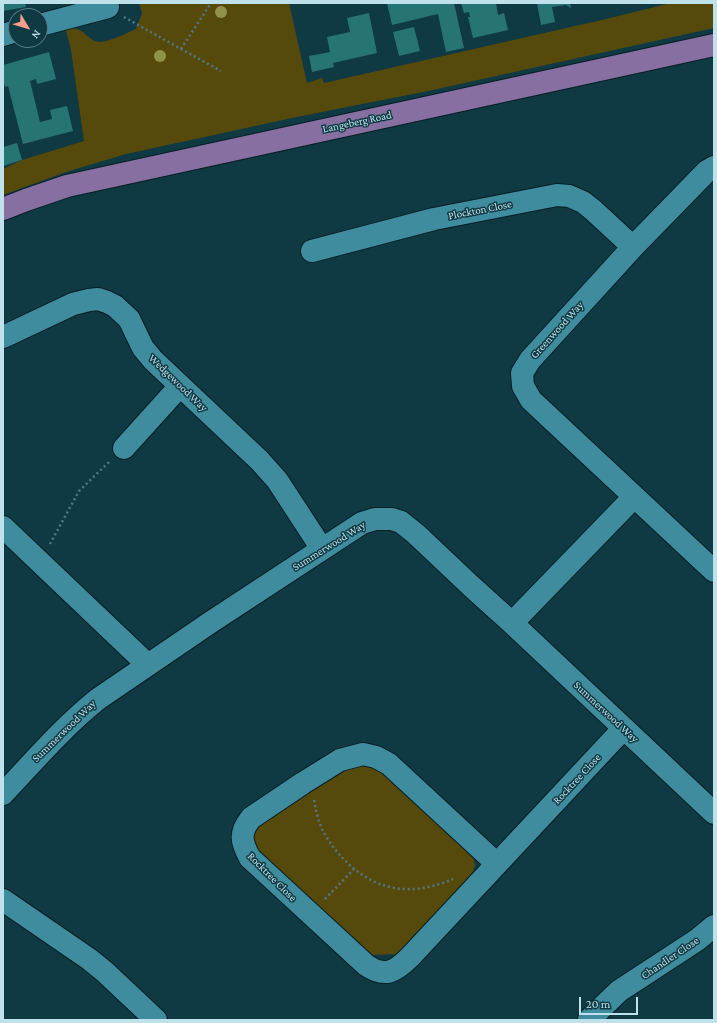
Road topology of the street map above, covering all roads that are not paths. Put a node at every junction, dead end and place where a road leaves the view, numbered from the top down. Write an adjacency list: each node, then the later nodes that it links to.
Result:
1 (108, 7): 2 (street)
2 (48, 23)
3 (714, 45): 5 (main road, Langeberg Road)
4 (714, 167): 6 (street, Greenwood Way)
5 (3, 209)
6 (633, 247): 7 (street, Plockton Close); 11 (street, Greenwood Way)
7 (312, 251)
8 (3, 337): 9 (street, Wedgewood Way)
9 (180, 386): 10 (street); 13 (street, Wedgewood Way)
10 (124, 448)
11 (634, 497): 14 (street, Greenwood Way); 15 (street)
12 (3, 527): 16 (street)
13 (322, 549): 15 (street, Summerwood Way); 16 (street, Summerwood Way)
14 (714, 570)
15 (512, 623): 17 (street, Summerwood Way)
16 (148, 665): 18 (street, Summerwood Way)
17 (624, 728): 19 (street, Summerwood Way); 20 (street, Rocktree Close)
18 (7, 782)
19 (714, 813)
20 (497, 864): 20 (street, Rocktree Close)
21 (3, 900): 23 (street)
22 (714, 926): 24 (street, Chandler Close)
23 (156, 1020)
24 (589, 1020)

